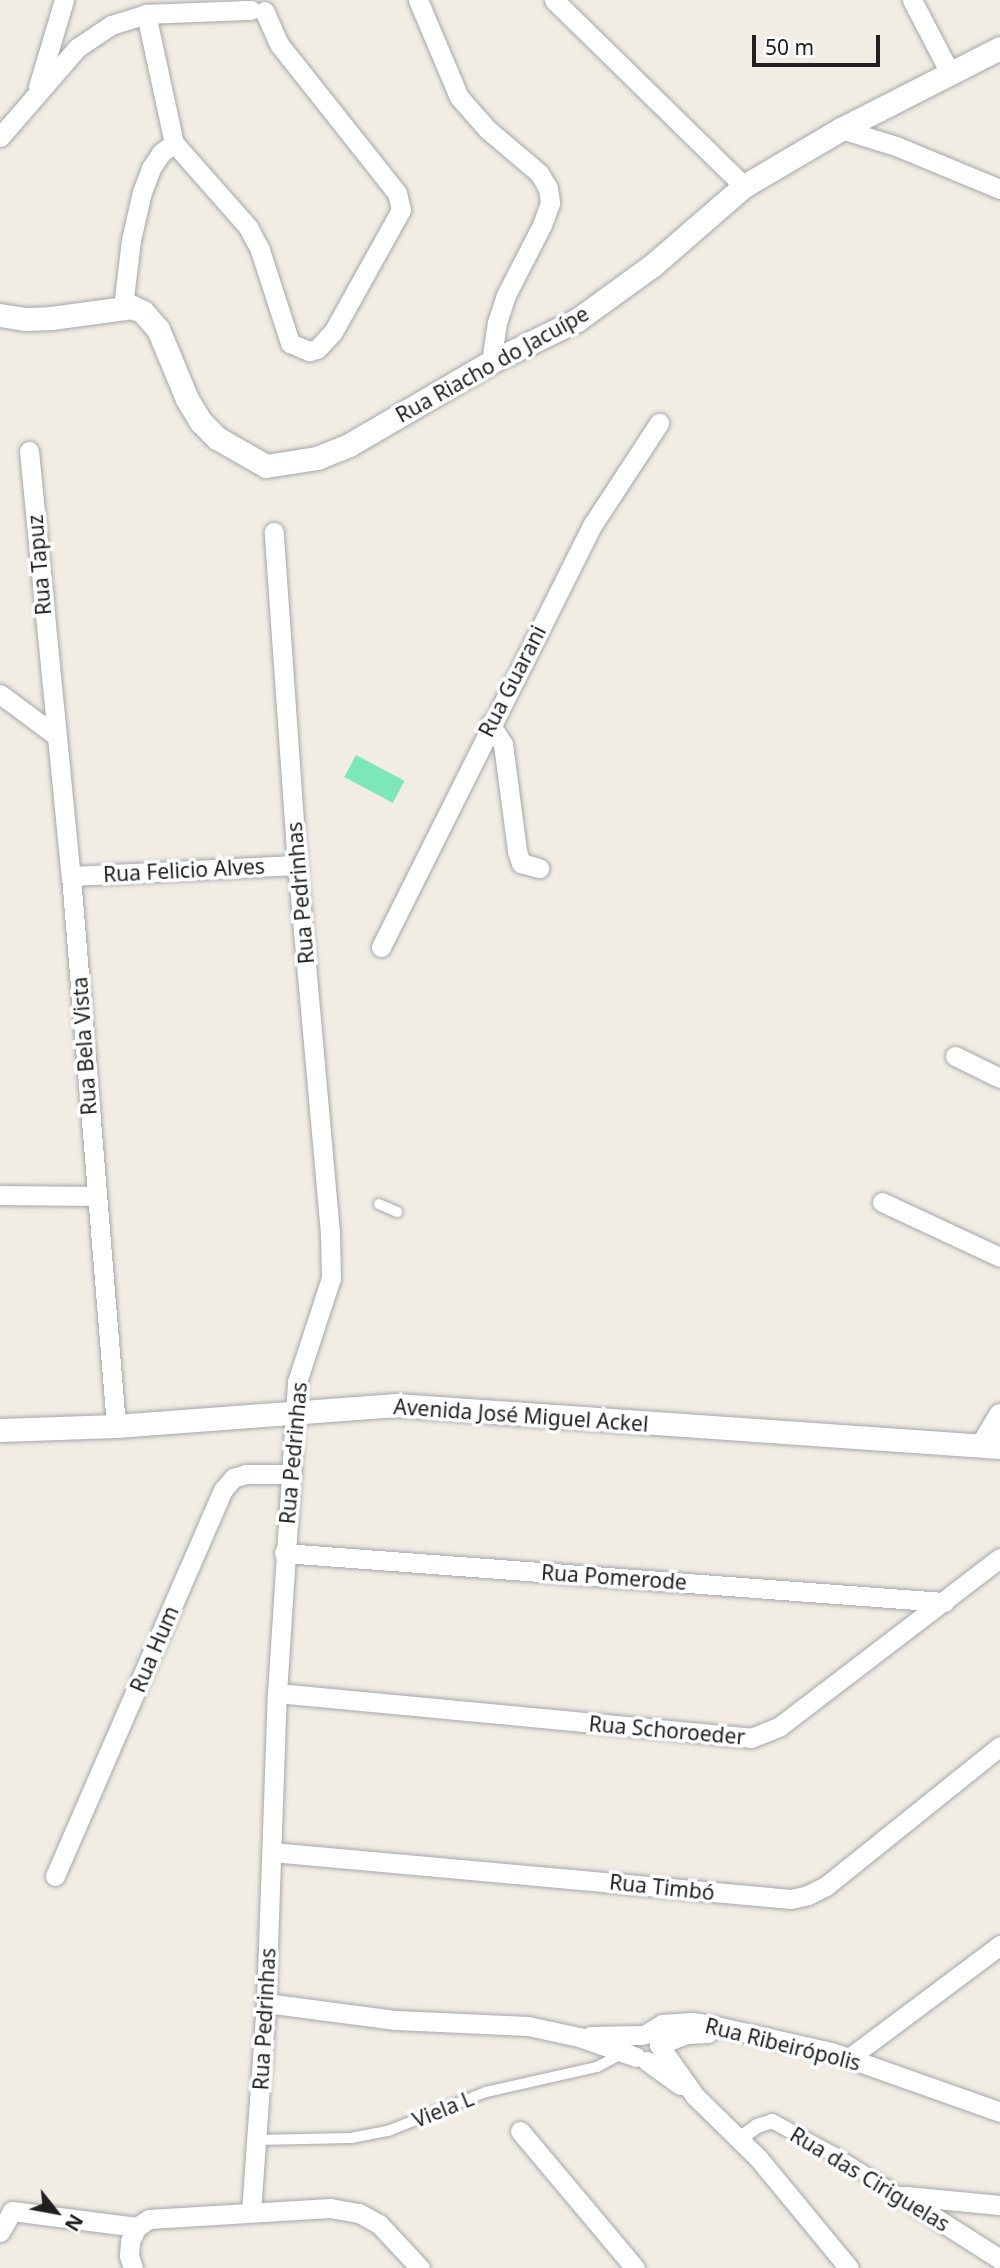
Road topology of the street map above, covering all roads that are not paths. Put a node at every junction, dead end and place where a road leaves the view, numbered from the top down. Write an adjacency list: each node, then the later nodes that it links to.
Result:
1 (64, 0): 9 (street)
2 (418, 0): 17 (street)
3 (554, 0): 13 (street)
4 (912, 0): 8 (street)
5 (257, 5): 6 (street); 12 (street)
6 (146, 14): 9 (street); 12 (street)
7 (1000, 47): 8 (street, Rua Riacho do Jacuípe)
8 (950, 73): 10 (street, Rua Riacho do Jacuípe)
9 (35, 95): 11 (street)
10 (841, 129): 13 (street, Rua Riacho do Jacuípe); 14 (street)
11 (0, 137)
12 (174, 143): 15 (street)
13 (744, 186): 17 (street, Rua Riacho do Jacuípe)
14 (1000, 189)
15 (123, 307): 16 (street); 17 (street, Rua Riacho do Jacuípe)
16 (0, 315)
17 (491, 362)
18 (659, 423): 23 (street, Rua Guarani)
19 (29, 451): 21 (street, Rua Tapuz)
20 (274, 532): 25 (street, Rua Pedrinhas)
21 (50, 679): 22 (street); 24 (street, Rua Tapuz)
22 (5, 698): 24 (street)
23 (491, 724): 26 (street); 28 (street, Rua Guarani)
24 (55, 735): 27 (street, Rua Bela Vista)
25 (297, 865): 27 (street, Rua Felicio Alves); 37 (street, Rua Pedrinhas)
26 (539, 868)
27 (71, 876): 32 (street, Rua Bela Vista)
28 (381, 947)
29 (955, 1056): 30 (street)
30 (1000, 1078)
31 (0, 1195): 32 (street)
32 (95, 1196): 39 (street, Rua Bela Vista)
33 (882, 1202): 36 (street)
34 (379, 1204): 35 (lane)
35 (397, 1212)
36 (1000, 1257)
37 (295, 1414): 39 (street, Avenida José Miguel Ackel); 41 (street, Avenida José Miguel Ackel); 42 (street, Rua Pedrinhas)
38 (1000, 1415): 41 (street)
39 (116, 1426): 40 (street, Avenida José Miguel Ackel)
40 (0, 1430)
41 (991, 1446)
42 (292, 1474): 43 (street, Rua Pedrinhas); 49 (street, Rua Hum)
43 (284, 1553): 45 (street, Rua Pomerode); 46 (street, Rua Pedrinhas)
44 (1000, 1558): 45 (street, Rua Schoroeder)
45 (944, 1602): 46 (street, Rua Schoroeder)
46 (277, 1693): 48 (street, Rua Pedrinhas)
47 (1000, 1746): 48 (street, Rua Timbó)
48 (272, 1852): 51 (street, Rua Pedrinhas)
49 (55, 1876)
50 (1000, 1945): 53 (street)
51 (266, 2003): 52 (street); 56 (street, Rua Pedrinhas)
52 (642, 2048): 53 (street, Rua Ribeirópolis); 56 (lane, Viela L); 57 (street)
53 (849, 2058): 54 (street, Rua Ribeirópolis)
54 (1000, 2112)
55 (520, 2131): 67 (street)
56 (256, 2140): 61 (street, Rua Pedrinhas)
57 (738, 2140): 58 (street, Rua das Ciriguelas); 68 (street)
58 (901, 2196): 59 (street); 64 (street, Rua das Ciriguelas)
59 (1000, 2205)
60 (6, 2211): 62 (street); 63 (street)
61 (251, 2212): 62 (street); 66 (street)
62 (137, 2227): 65 (street)
63 (0, 2232)
64 (1000, 2259)
65 (134, 2268)
66 (420, 2268)
67 (635, 2268)
68 (848, 2268)

